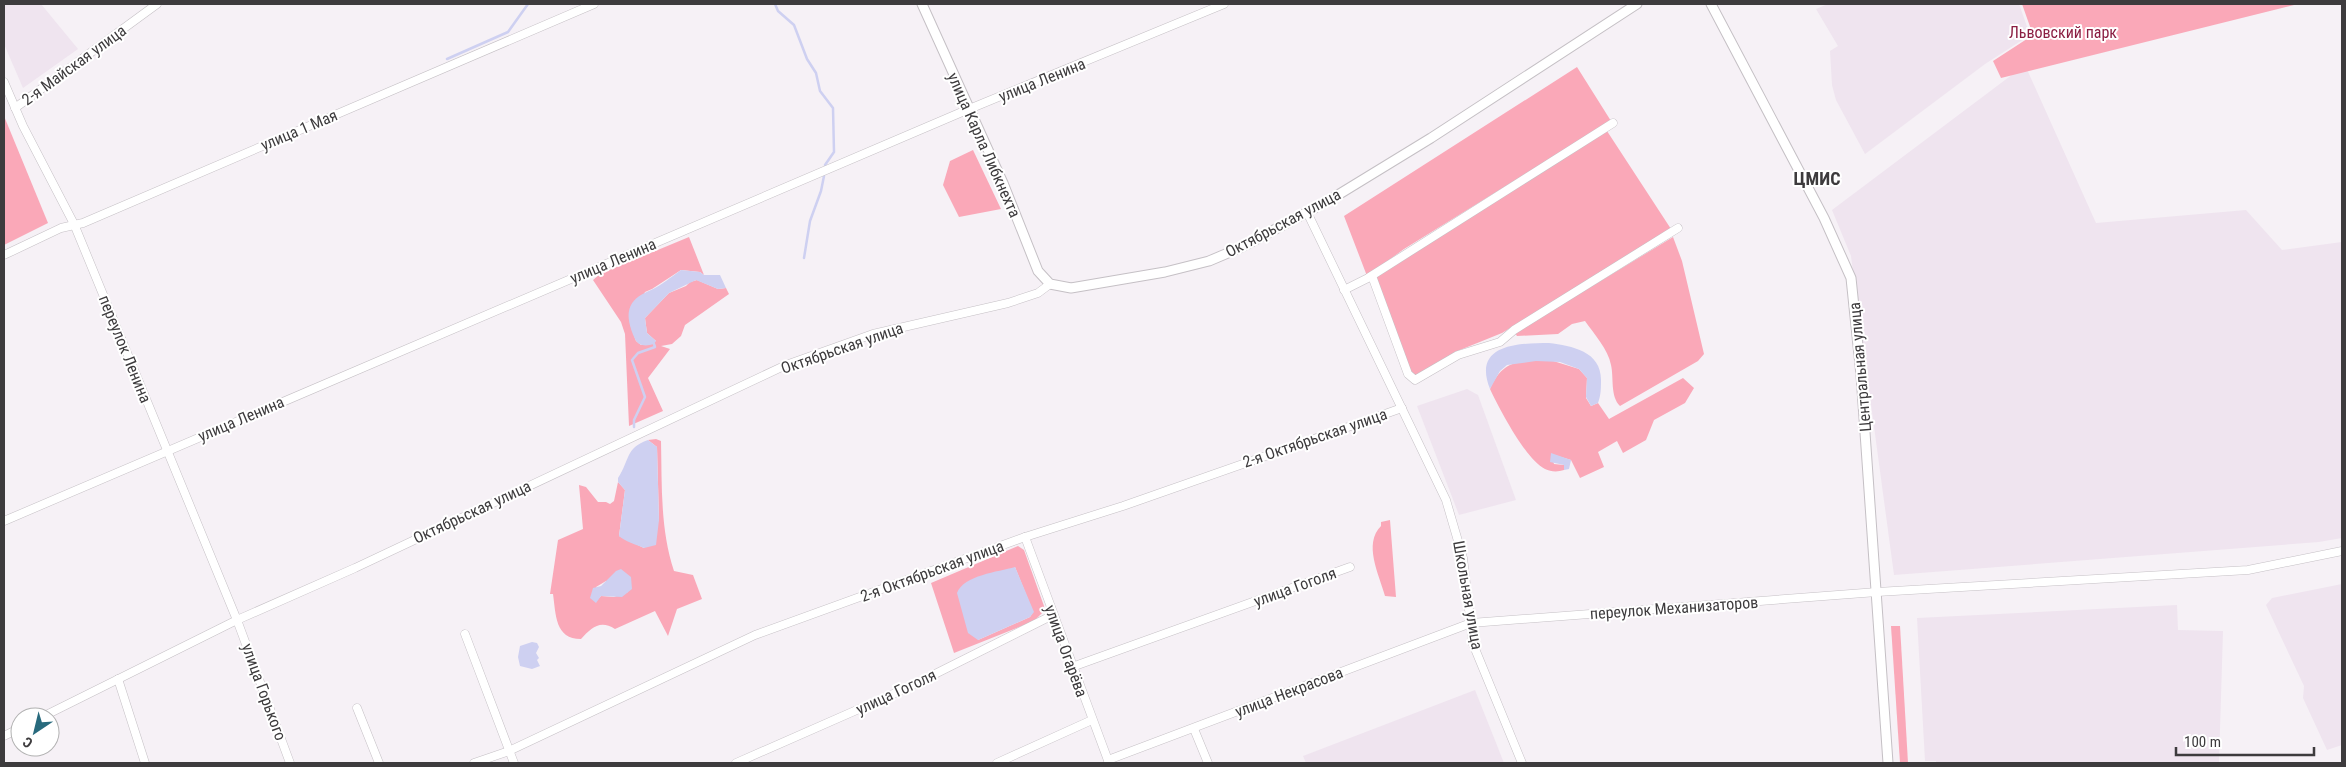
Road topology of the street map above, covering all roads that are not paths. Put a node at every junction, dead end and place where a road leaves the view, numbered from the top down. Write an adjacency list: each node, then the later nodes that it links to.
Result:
1 (157, 4): 8 (street, 2-я Майская улица)
2 (594, 4): 12 (street, улица 1 Мая)
3 (922, 4): 9 (street, улица Карла Либкнехта)
4 (1224, 4): 9 (street, улица Ленина)
5 (1637, 4): 11 (street, Октябрьская улица)
6 (1711, 4): 24 (street, Центральная улица)
7 (4, 82): 8 (street, переулок Ленина)
8 (15, 108): 12 (street, переулок Ленина)
9 (969, 109): 16 (street, улица Карла Либкнехта); 19 (street, улица Ленина)
10 (1612, 123): 15 (street)
11 (1307, 212): 16 (street, Октябрьская улица); 17 (street, Школьная улица)
12 (74, 224): 14 (street, улица 1 Мая); 19 (street, переулок Ленина)
13 (1678, 228): 15 (street)
14 (4, 255)
15 (1372, 276): 17 (street)
16 (1050, 284): 26 (street, Октябрьская улица)
17 (1344, 290): 18 (street, Школьная улица)
18 (1402, 408): 21 (street, 2-я Октябрьская улица); 27 (street, Школьная улица)
19 (166, 451): 20 (street, улица Ленина); 26 (street, переулок Ленина)
20 (4, 521)
21 (1025, 537): 25 (street, улица Огарёва); 35 (street, 2-я Октябрьская улица)
22 (2342, 550): 24 (street, переулок Механизаторов)
23 (1350, 567): 29 (street, улица Гоголя)
24 (1877, 592): 27 (street, переулок Механизаторов); 46 (street, Центральная улица)
25 (1053, 615): 29 (street, улица Огарёва); 42 (street, улица Гоголя)
26 (237, 620): 30 (street, Октябрьская улица); 38 (street, улица Горького)
27 (1471, 623): 34 (street, улица Некрасова); 45 (street, Школьная улица)
28 (464, 634): 35 (street)
29 (1072, 667): 33 (street, улица Огарёва)
30 (118, 679): 31 (street, Октябрьская улица); 37 (street)
31 (60, 708)
32 (357, 708): 39 (street)
33 (1092, 720): 36 (street, улица Огарёва); 43 (street)
34 (1194, 728): 36 (street, улица Некрасова); 44 (street)
35 (509, 751): 40 (street, 2-я Октябрьская улица); 41 (street)
36 (1108, 762)
37 (145, 763)
38 (290, 763)
39 (379, 763)
40 (474, 763)
41 (514, 763)
42 (736, 763)
43 (997, 763)
44 (1208, 763)
45 (1522, 763)
46 (1888, 763)

